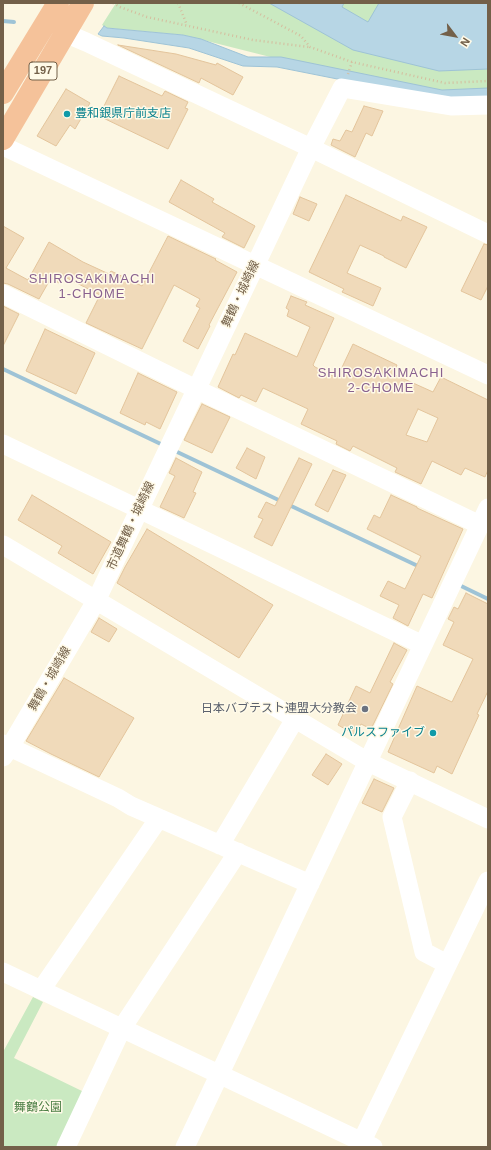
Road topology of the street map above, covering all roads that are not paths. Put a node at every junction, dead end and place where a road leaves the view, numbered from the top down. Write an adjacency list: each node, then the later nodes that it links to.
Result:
1 (58, 3): 4 (highway, 197)
2 (83, 3): 3 (highway, 197)
3 (65, 33): 6 (highway, 197); 8 (street)
4 (3, 93)
5 (488, 105): 8 (street, 舞鶴・城崎線)
6 (3, 139)
7 (3, 146): 10 (street)
8 (311, 148): 9 (street); 10 (street, 舞鶴・城崎線)
9 (488, 234)
10 (256, 265): 12 (street); 13 (street, 舞鶴・城崎線)
11 (3, 294): 13 (street)
12 (488, 375)
13 (196, 389): 15 (street, 舞鶴・城崎線); 18 (street)
14 (3, 444): 16 (street)
15 (169, 446): 16 (street, 市道舞鶴・城崎線)
16 (139, 508): 20 (street, 市道舞鶴・城崎線); 21 (street)
17 (488, 508): 18 (street)
18 (480, 525): 21 (street)
19 (3, 545): 20 (street)
20 (96, 601): 22 (street); 23 (street, 舞鶴・城崎線)
21 (423, 646): 24 (street)
22 (295, 719): 24 (street); 28 (street)
23 (5, 749): 26 (street)
24 (368, 762): 25 (street); 31 (street)
25 (410, 781): 27 (street); 32 (street)
26 (159, 818): 28 (street); 34 (street)
27 (488, 818)
28 (220, 845): 29 (street)
29 (238, 852): 31 (street); 35 (street)
30 (488, 880): 32 (street)
31 (310, 884): 36 (street)
32 (447, 964): 37 (street)
33 (3, 972): 34 (street)
34 (40, 990): 35 (street)
35 (122, 1028): 36 (street); 38 (street)
36 (220, 1074): 37 (street); 39 (street)
37 (364, 1145)
38 (66, 1147)
39 (185, 1147)

